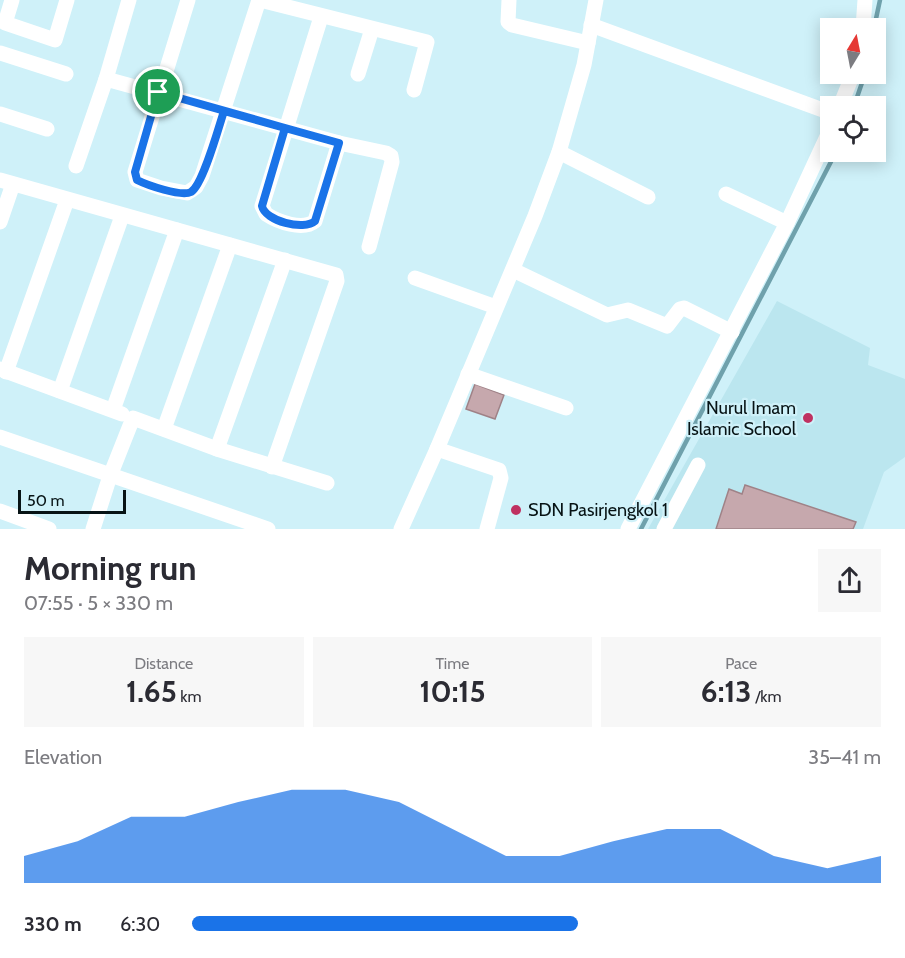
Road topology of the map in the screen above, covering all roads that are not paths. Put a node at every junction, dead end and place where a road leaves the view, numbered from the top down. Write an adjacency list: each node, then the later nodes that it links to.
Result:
1 (12, 0): 2 (street)
2 (67, 0)
3 (129, 0): 17 (street)
4 (188, 0): 19 (street)
5 (260, 0): 9 (street); 21 (street)
6 (509, 0): 13 (street)
7 (596, 0): 11 (street)
8 (865, 0): 10 (street)
9 (321, 16): 12 (street); 23 (street)
10 (864, 18)
11 (591, 25): 13 (street); 20 (street)
12 (372, 28): 16 (street); 18 (street)
13 (588, 43): 26 (street)
14 (0, 53): 15 (street)
15 (66, 74)
16 (358, 75)
17 (106, 79): 19 (street); 28 (street)
18 (414, 90)
19 (158, 92): 21 (street); 21 (street)
20 (820, 109)
21 (224, 111): 23 (street)
22 (0, 114): 24 (street)
23 (285, 128): 25 (street); 25 (street)
24 (47, 129)
25 (339, 143): 38 (street)
26 (559, 152): 31 (street); 40 (street)
27 (820, 152): 35 (street)
28 (76, 166)
29 (6, 182): 32 (street); 34 (street)
30 (726, 194): 35 (street)
31 (648, 197)
32 (67, 200): 33 (street); 44 (street)
33 (122, 216): 36 (street); 46 (street)
34 (0, 222)
35 (787, 223): 43 (street)
36 (177, 230): 37 (street); 48 (street)
37 (230, 245): 39 (street); 50 (street)
38 (369, 247)
39 (285, 260): 52 (street); 55 (street)
40 (513, 270): 42 (street); 43 (street)
41 (415, 278): 42 (street)
42 (496, 307): 45 (street)
43 (732, 332): 64 (street)
44 (3, 371): 46 (street)
45 (468, 374): 47 (street); 53 (street)
46 (60, 391): 48 (street)
47 (566, 408)
48 (113, 410): 49 (street)
49 (133, 418): 50 (street); 56 (street)
50 (164, 429): 52 (street)
51 (0, 437): 56 (street)
52 (217, 449): 55 (street)
53 (437, 449): 62 (street); 63 (street)
54 (698, 465): 65 (street)
55 (272, 467): 57 (street)
56 (110, 476): 60 (street); 61 (street)
57 (327, 483)
58 (0, 511): 59 (street)
59 (49, 529)
60 (93, 529)
61 (268, 529)
62 (401, 529)
63 (487, 529)
64 (628, 529)
65 (664, 529)

